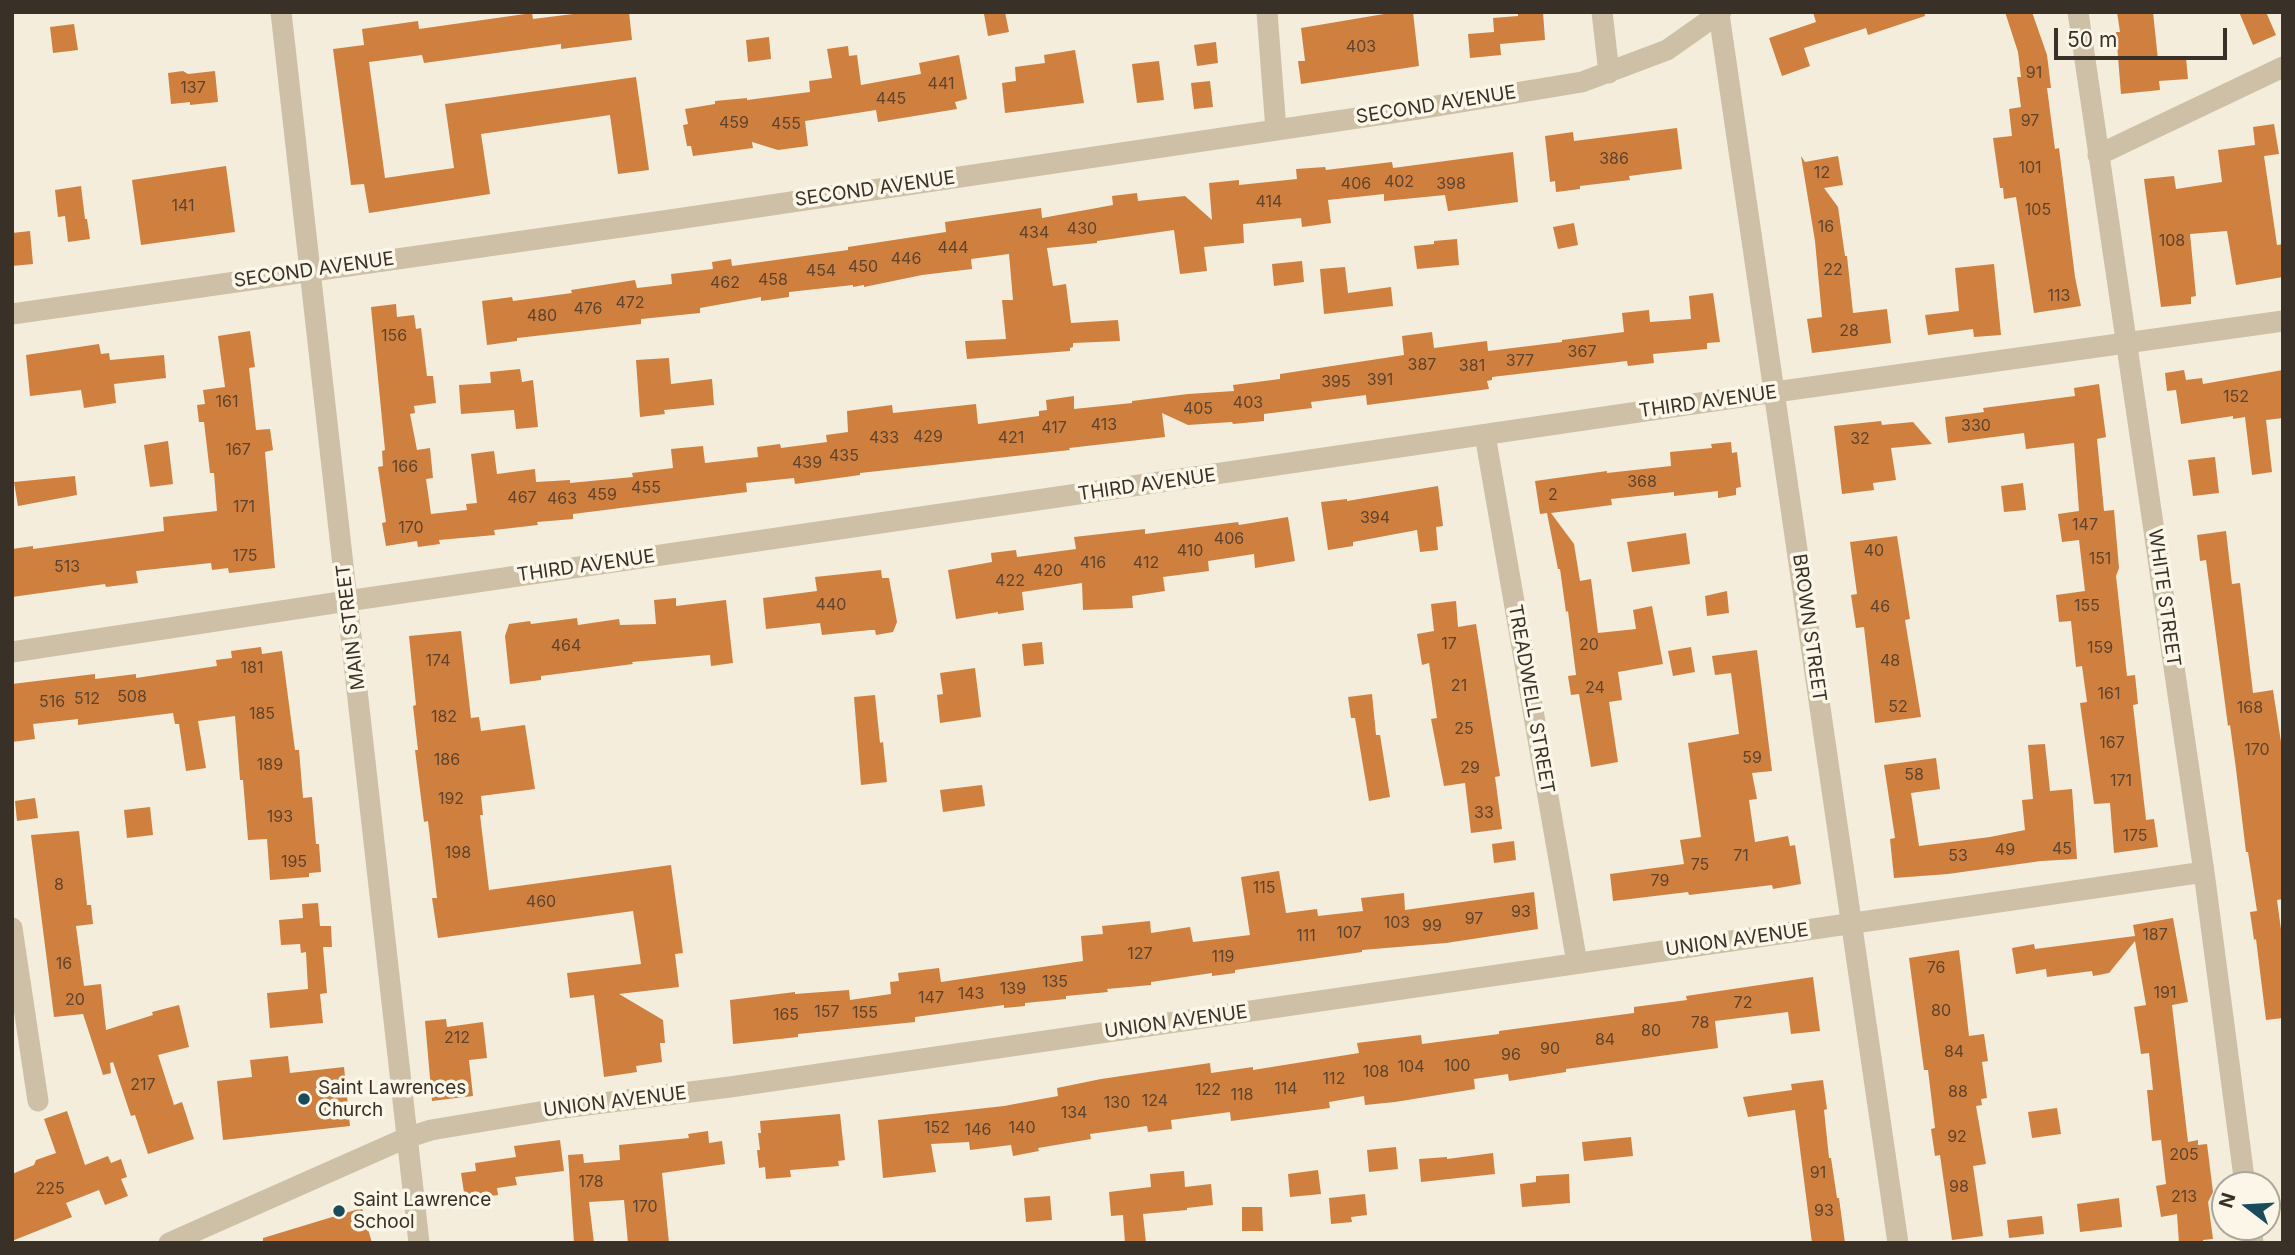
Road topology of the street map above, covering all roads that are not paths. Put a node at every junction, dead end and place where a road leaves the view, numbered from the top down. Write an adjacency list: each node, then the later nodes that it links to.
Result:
1 (281, 12): 10 (street, MAIN STREET)
2 (1267, 12): 8 (street)
3 (1602, 12): 7 (street)
4 (2078, 12): 9 (street, WHITE STREET)
5 (1720, 13): 7 (street, SECOND AVENUE); 14 (street, BROWN STREET)
6 (2283, 67): 9 (street)
7 (1609, 73): 8 (street, SECOND AVENUE)
8 (1276, 130): 10 (street, SECOND AVENUE)
9 (2098, 155): 13 (street, WHITE STREET)
10 (308, 272): 11 (street, SECOND AVENUE); 16 (street, MAIN STREET)
11 (12, 314)
12 (2283, 321): 13 (street, THIRD AVENUE)
13 (2126, 343): 14 (street, THIRD AVENUE); 18 (street, WHITE STREET)
14 (1775, 392): 15 (street, THIRD AVENUE); 19 (street, BROWN STREET)
15 (1485, 435): 16 (street, THIRD AVENUE); 21 (street, TREADWELL STREET)
16 (347, 601): 17 (street, THIRD AVENUE); 23 (street, MAIN STREET)
17 (12, 652)
18 (2204, 872): 19 (street, UNION AVENUE); 24 (street, WHITE STREET)
19 (1851, 923): 21 (street, UNION AVENUE); 27 (street, BROWN STREET)
20 (12, 928): 22 (street)
21 (1577, 963): 23 (street, UNION AVENUE)
22 (38, 1101)
23 (406, 1138): 25 (street, UNION AVENUE); 26 (street, MAIN STREET)
24 (2243, 1171)
25 (169, 1243)
26 (419, 1243)
27 (1898, 1243)

